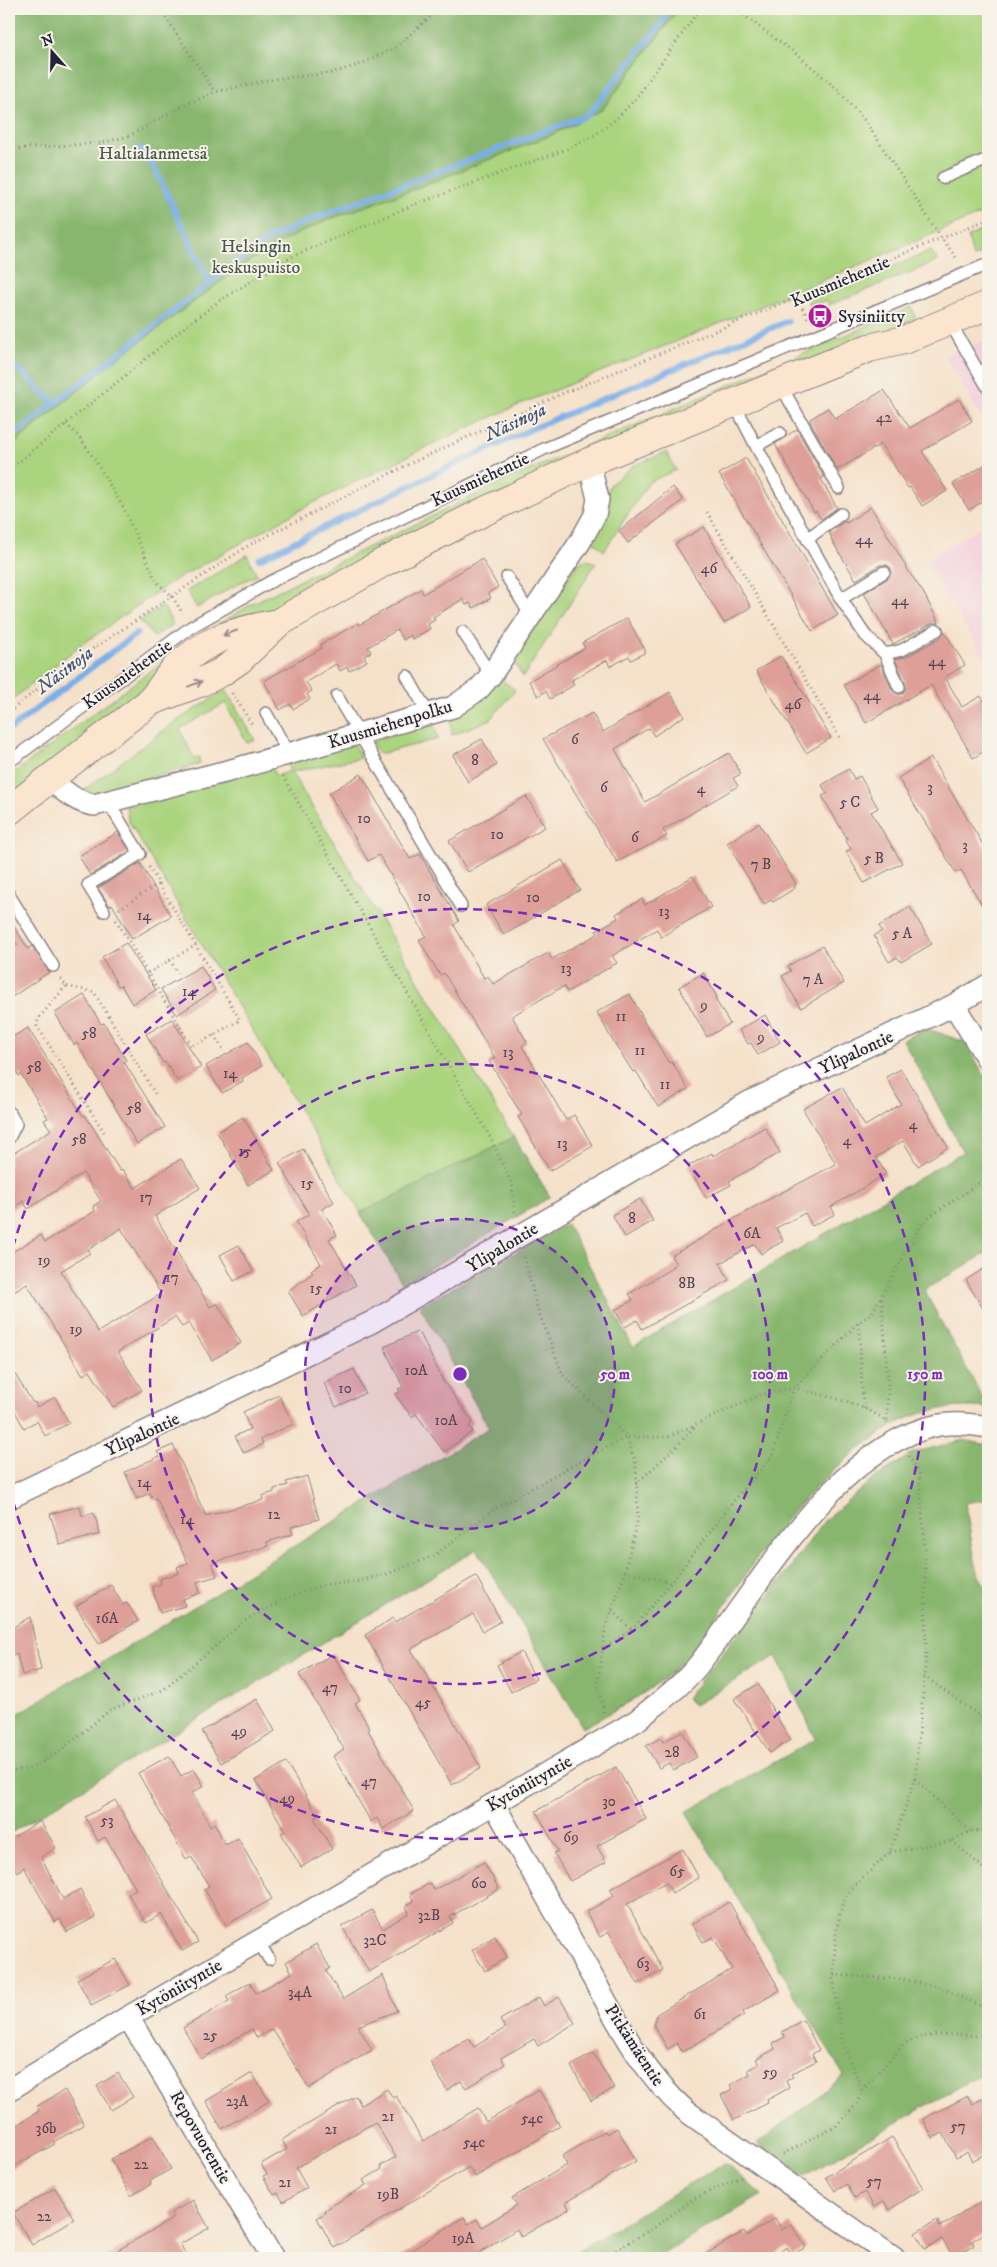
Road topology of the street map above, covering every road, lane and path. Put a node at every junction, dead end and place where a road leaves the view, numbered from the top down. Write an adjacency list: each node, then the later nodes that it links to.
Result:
1 (160, 9): 5 (path)
2 (439, 9): 5 (path)
3 (700, 9): 19 (path)
4 (735, 9): 10 (path)
5 (215, 92): 6 (path)
6 (9, 149)
7 (988, 159): 8 (lane)
8 (943, 178)
9 (988, 219): 10 (path, Kuusmiehentie)
10 (942, 239): 12 (path, Kuusmiehentie)
11 (988, 264): 46 (lane, Kuusmiehentie)
12 (798, 299): 14 (path); 30 (path, Kuusmiehentie)
13 (988, 305): 15 (main road, Kuusmiehentie)
14 (809, 321)
15 (950, 321): 16 (main road, Kuusmiehentie); 17 (lane)
16 (780, 384): 18 (main road, Kuusmiehentie); 24 (lane)
17 (988, 388)
18 (734, 403): 21 (lane); 22 (main road, Kuusmiehentie)
19 (66, 424): 23 (path); 30 (path)
20 (780, 433): 21 (lane)
21 (756, 446): 27 (lane)
22 (589, 462): 32 (street, Kuusmiehenpolku); 47 (main road, Kuusmiehentie)
23 (9, 470)
24 (839, 488)
25 (707, 512): 44 (path)
26 (841, 514): 27 (lane)
27 (807, 539): 31 (lane)
28 (884, 572): 31 (lane)
29 (506, 577): 32 (lane)
30 (172, 596): 40 (path, Kuusmiehentie)
31 (841, 599): 35 (lane)
32 (531, 616): 36 (street, Kuusmiehenpolku)
33 (937, 630): 35 (lane)
34 (463, 632): 36 (lane)
35 (885, 654): 38 (lane)
36 (491, 675): 42 (street, Kuusmiehenpolku)
37 (407, 676): 42 (lane)
38 (900, 688)
39 (337, 696): 43 (lane)
40 (9, 712)
41 (266, 713): 45 (lane)
42 (429, 715): 43 (street, Kuusmiehenpolku)
43 (358, 735): 45 (street, Kuusmiehenpolku); 53 (lane)
44 (840, 738)
45 (281, 756): 48 (street, Kuusmiehenpolku); 71 (path)
46 (9, 762)
47 (48, 778): 48 (street, Kuusmiehenpolku); 49 (main road, Kuusmiehentie)
48 (108, 802): 50 (lane)
49 (9, 811)
50 (140, 854): 51 (path); 54 (lane)
51 (160, 883): 55 (path); 58 (path)
52 (9, 895): 57 (lane)
53 (461, 906)
54 (104, 911)
55 (196, 945): 56 (path); 63 (path)
56 (170, 960): 58 (path); 59 (path)
57 (53, 966): 60 (path)
58 (148, 973): 63 (path)
59 (178, 973)
60 (66, 986): 66 (path); 68 (path)
61 (988, 986): 62 (street, Ylipalontie)
62 (954, 1005): 65 (street); 71 (street, Ylipalontie)
63 (214, 1035): 64 (path)
64 (224, 1051)
65 (988, 1060)
66 (157, 1097)
67 (9, 1112): 69 (lane)
68 (104, 1132)
69 (9, 1138)
70 (988, 1176): 72 (path)
71 (519, 1236): 79 (path); 82 (street, Ylipalontie)
72 (882, 1298): 73 (path); 76 (path)
73 (858, 1324): 74 (path); 75 (path)
74 (794, 1388): 75 (path); 77 (path); 84 (path)
75 (864, 1409): 76 (path)
76 (887, 1421): 80 (path)
77 (694, 1427): 79 (path); 81 (path)
78 (988, 1427): 80 (street, Kytöniityntie)
79 (627, 1437): 81 (path); 91 (path)
80 (899, 1439): 88 (path); 90 (street, Kytöniityntie)
81 (636, 1484): 83 (path)
82 (9, 1498)
83 (625, 1571): 84 (path); 85 (path)
84 (671, 1583): 86 (path)
85 (612, 1611): 86 (path); 87 (path)
86 (632, 1630): 87 (path)
87 (602, 1649): 90 (path)
88 (924, 1676): 89 (path); 92 (path)
89 (988, 1722)
90 (608, 1737): 93 (street, Kytöniityntie)
91 (9, 1772)
92 (915, 1779): 95 (path); 97 (path)
93 (494, 1804): 103 (street, Kytöniityntie); 107 (street, Pitkämäentie)
94 (988, 1830): 95 (path)
95 (970, 1831): 96 (path)
96 (952, 1841): 97 (path); 98 (path)
97 (890, 1852): 100 (path)
98 (988, 1872)
99 (988, 1963): 101 (path)
100 (834, 1975): 102 (path); 106 (path)
101 (988, 1979)
102 (988, 2009)
103 (128, 2017): 105 (street, Kytöniityntie); 108 (street, Repovuorentie)
104 (988, 2036): 106 (path)
105 (9, 2090)
106 (862, 2090): 107 (path)
107 (757, 2163): 109 (path); 110 (street, Pitkämäentie)
108 (273, 2258)
109 (603, 2258)
110 (894, 2258)

